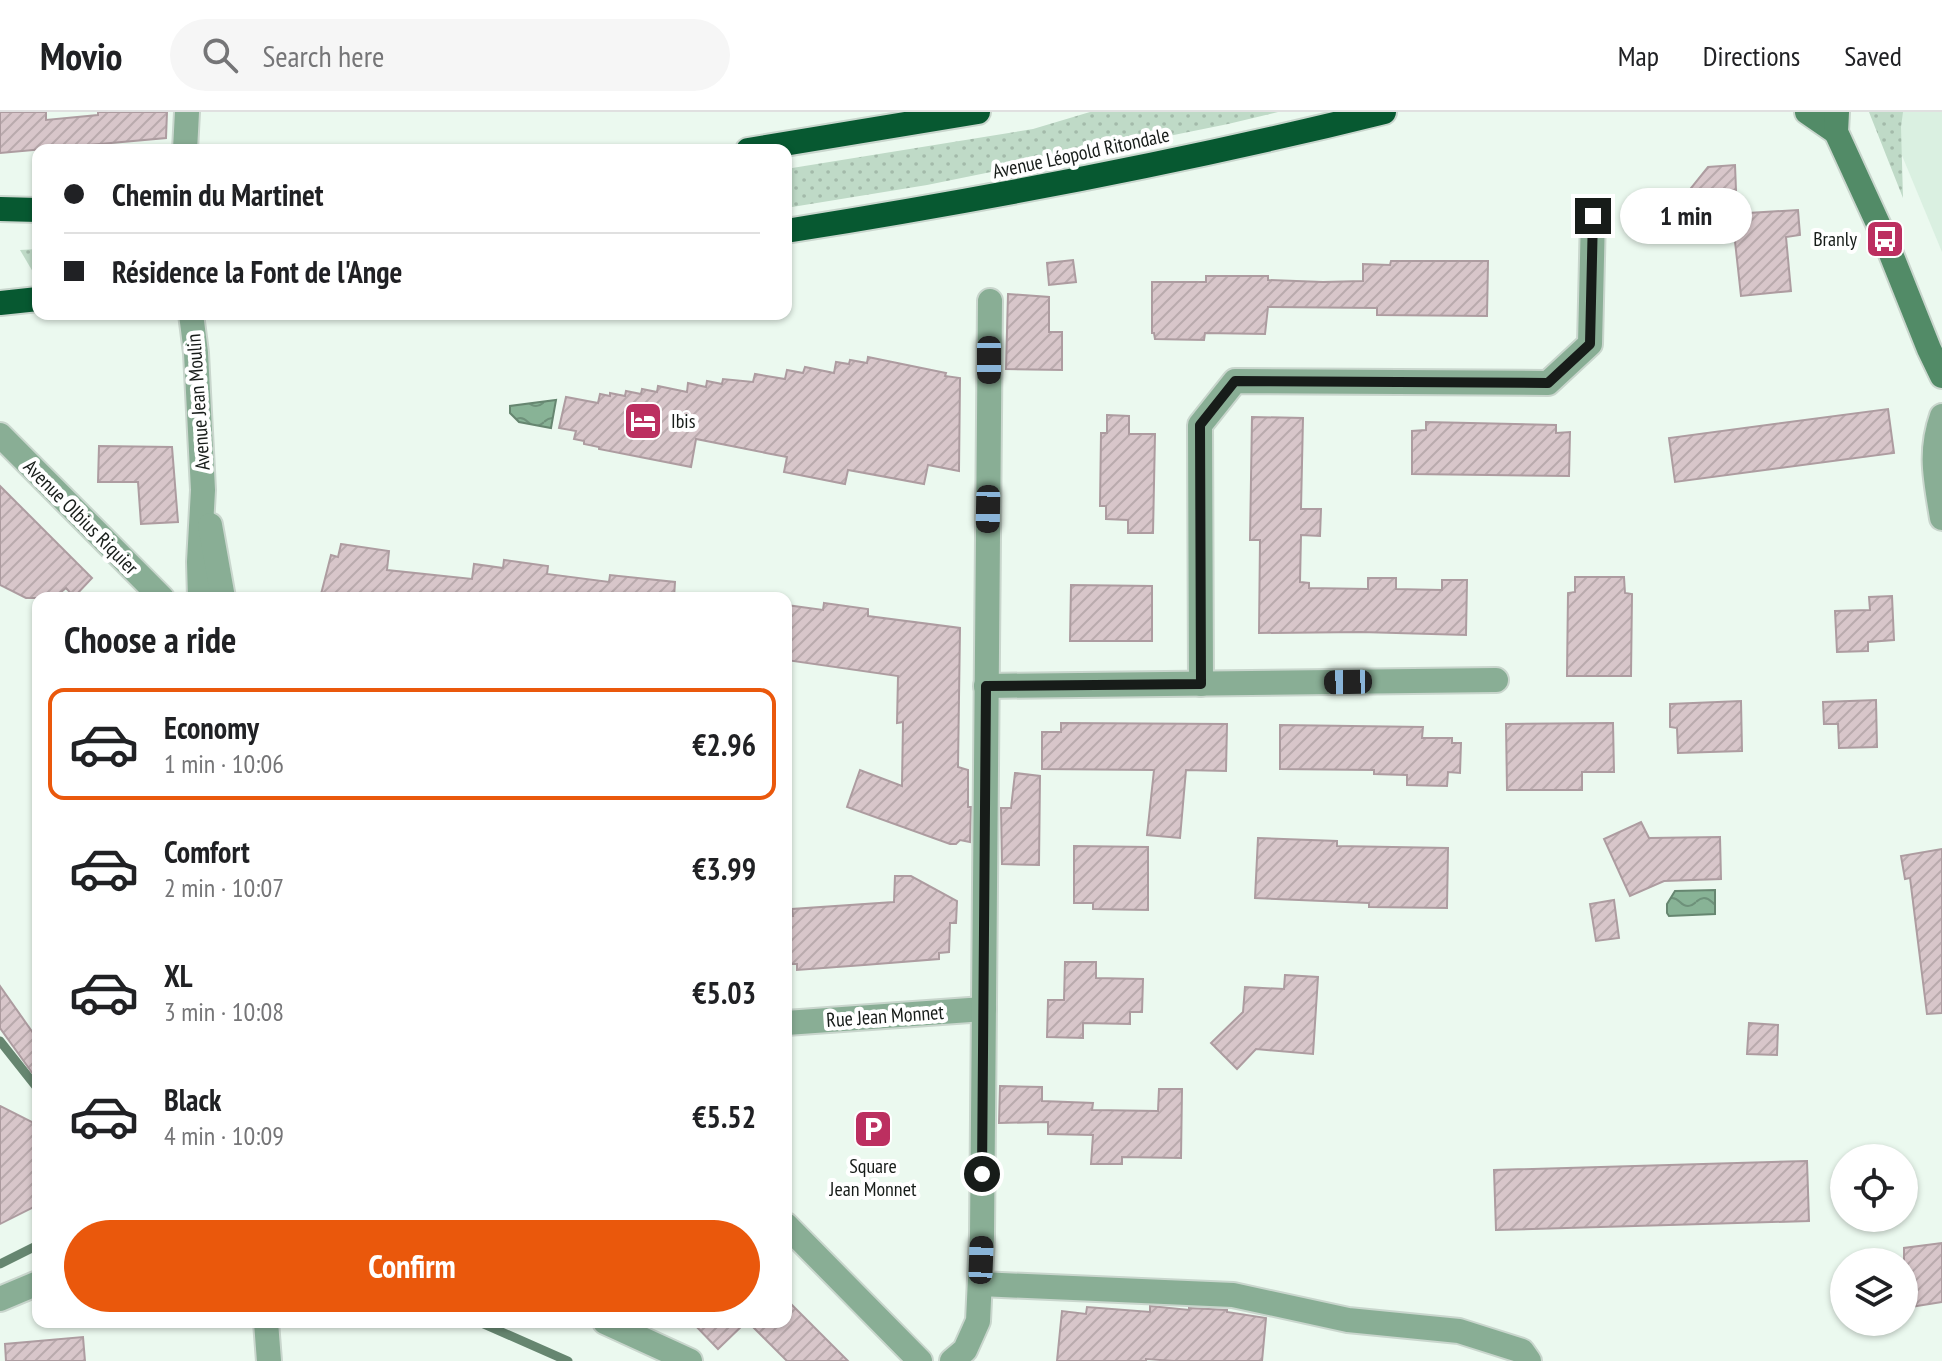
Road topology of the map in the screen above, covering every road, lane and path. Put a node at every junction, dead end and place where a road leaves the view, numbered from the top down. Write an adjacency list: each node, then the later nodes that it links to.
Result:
1 (187, 112): 2 (street); 7 (street)
2 (195, 112)
3 (978, 112): 8 (highway)
4 (1384, 112): 12 (highway, Avenue Léopold Ritondale)
5 (1807, 112): 6 (street)
6 (1836, 122): 17 (street)
7 (185, 144)
8 (784, 144)
9 (0, 209): 10 (highway)
10 (32, 210)
11 (1593, 216): 26 (street)
12 (792, 230)
13 (32, 300): 15 (highway)
14 (990, 301): 27 (street)
15 (0, 303)
16 (192, 320): 20 (street, Avenue Jean Moulin)
17 (1942, 376)
18 (1942, 416): 21 (street)
19 (0, 435): 22 (street, Avenue Olbius Riquier)
20 (203, 490): 23 (street, Avenue Jean Moulin); 24 (street, Avenue Jean Moulin)
21 (1942, 518)
22 (156, 592)
23 (200, 592)
24 (222, 592)
25 (1496, 680): 26 (street)
26 (1201, 684): 27 (street)
27 (986, 686): 28 (street)
28 (984, 1009): 29 (street, Rue Jean Monnet); 31 (street)
29 (792, 1023)
30 (792, 1231): 38 (street)
31 (980, 1284): 39 (street); 40 (street)
32 (32, 1286): 33 (street)
33 (0, 1299)
34 (266, 1328): 36 (street)
35 (618, 1328): 37 (street)
36 (269, 1361)
37 (690, 1361)
38 (920, 1361)
39 (952, 1361)
40 (1529, 1361)

